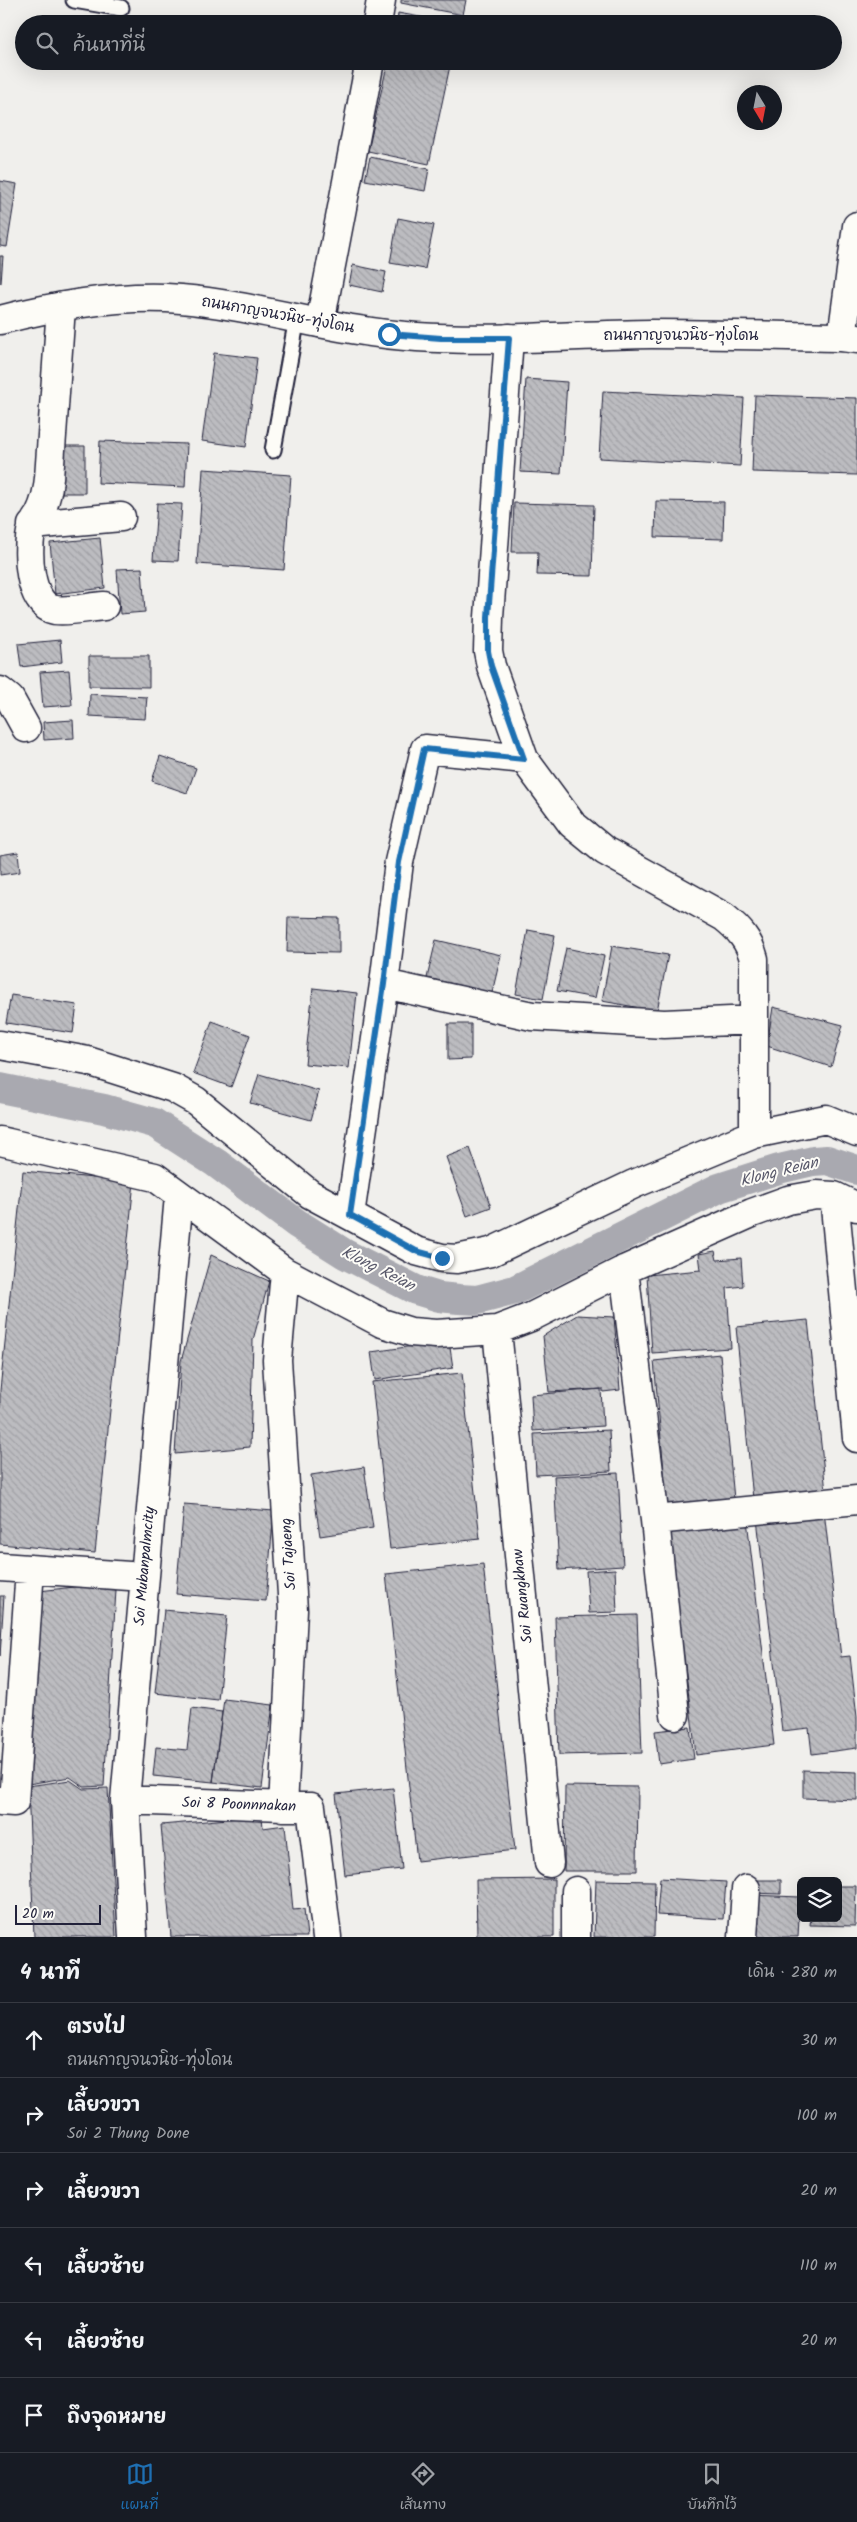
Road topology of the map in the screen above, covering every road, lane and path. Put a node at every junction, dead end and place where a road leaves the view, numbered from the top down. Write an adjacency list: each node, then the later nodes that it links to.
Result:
1 (74, 0): 3 (lane)
2 (381, 0): 4 (street)
3 (121, 8)
4 (378, 15)
5 (368, 70): 9 (street)
6 (857, 226): 11 (street)
7 (61, 307): 8 (street, ถนนกาญจนวนิช-ทุ่งโดน); 9 (street, ถนนกาญจนวนิช-ทุ่งโดน); 14 (street)
8 (0, 320)
9 (308, 320): 10 (street, ถนนกาญจนวนิช-ทุ่งโดน); 12 (lane)
10 (509, 338): 11 (street, ถนนกาญจนวนิช-ทุ่งโดน); 18 (street)
11 (850, 338)
12 (273, 450)
13 (121, 517): 14 (street)
14 (32, 525): 15 (street)
15 (104, 606)
16 (0, 691): 17 (street)
17 (26, 728)
18 (524, 759): 19 (street); 20 (street)
19 (384, 984): 20 (street); 27 (street)
20 (753, 1020): 23 (street)
21 (0, 1045): 27 (street)
22 (857, 1132): 23 (street)
23 (754, 1134): 27 (street)
24 (0, 1141): 25 (street)
25 (179, 1196): 29 (street); 36 (street, Soi Mubanpalmcity)
26 (845, 1202): 28 (street); 31 (street)
27 (350, 1215)
28 (624, 1270): 30 (street); 33 (street)
29 (285, 1272): 30 (street); 40 (street, Soi Tajaeng)
30 (497, 1330): 41 (street, Soi Ruangkhaw)
31 (857, 1438)
32 (857, 1500): 33 (street)
33 (655, 1520): 37 (street)
34 (0, 1567): 35 (street)
35 (30, 1569): 36 (street); 39 (street)
36 (144, 1577): 38 (street, Soi Mubanpalmcity)
37 (675, 1715)
38 (125, 1800): 40 (street, Soi 8 Poonnnakan); 44 (street, Soi Mubanpalmcity)
39 (0, 1801)
40 (283, 1807): 45 (street, Soi 8 Poonnnakan)
41 (549, 1863)
42 (746, 1889): 47 (street)
43 (576, 1891): 46 (street)
44 (133, 1937)
45 (327, 1937)
46 (576, 1937)
47 (743, 1937)

